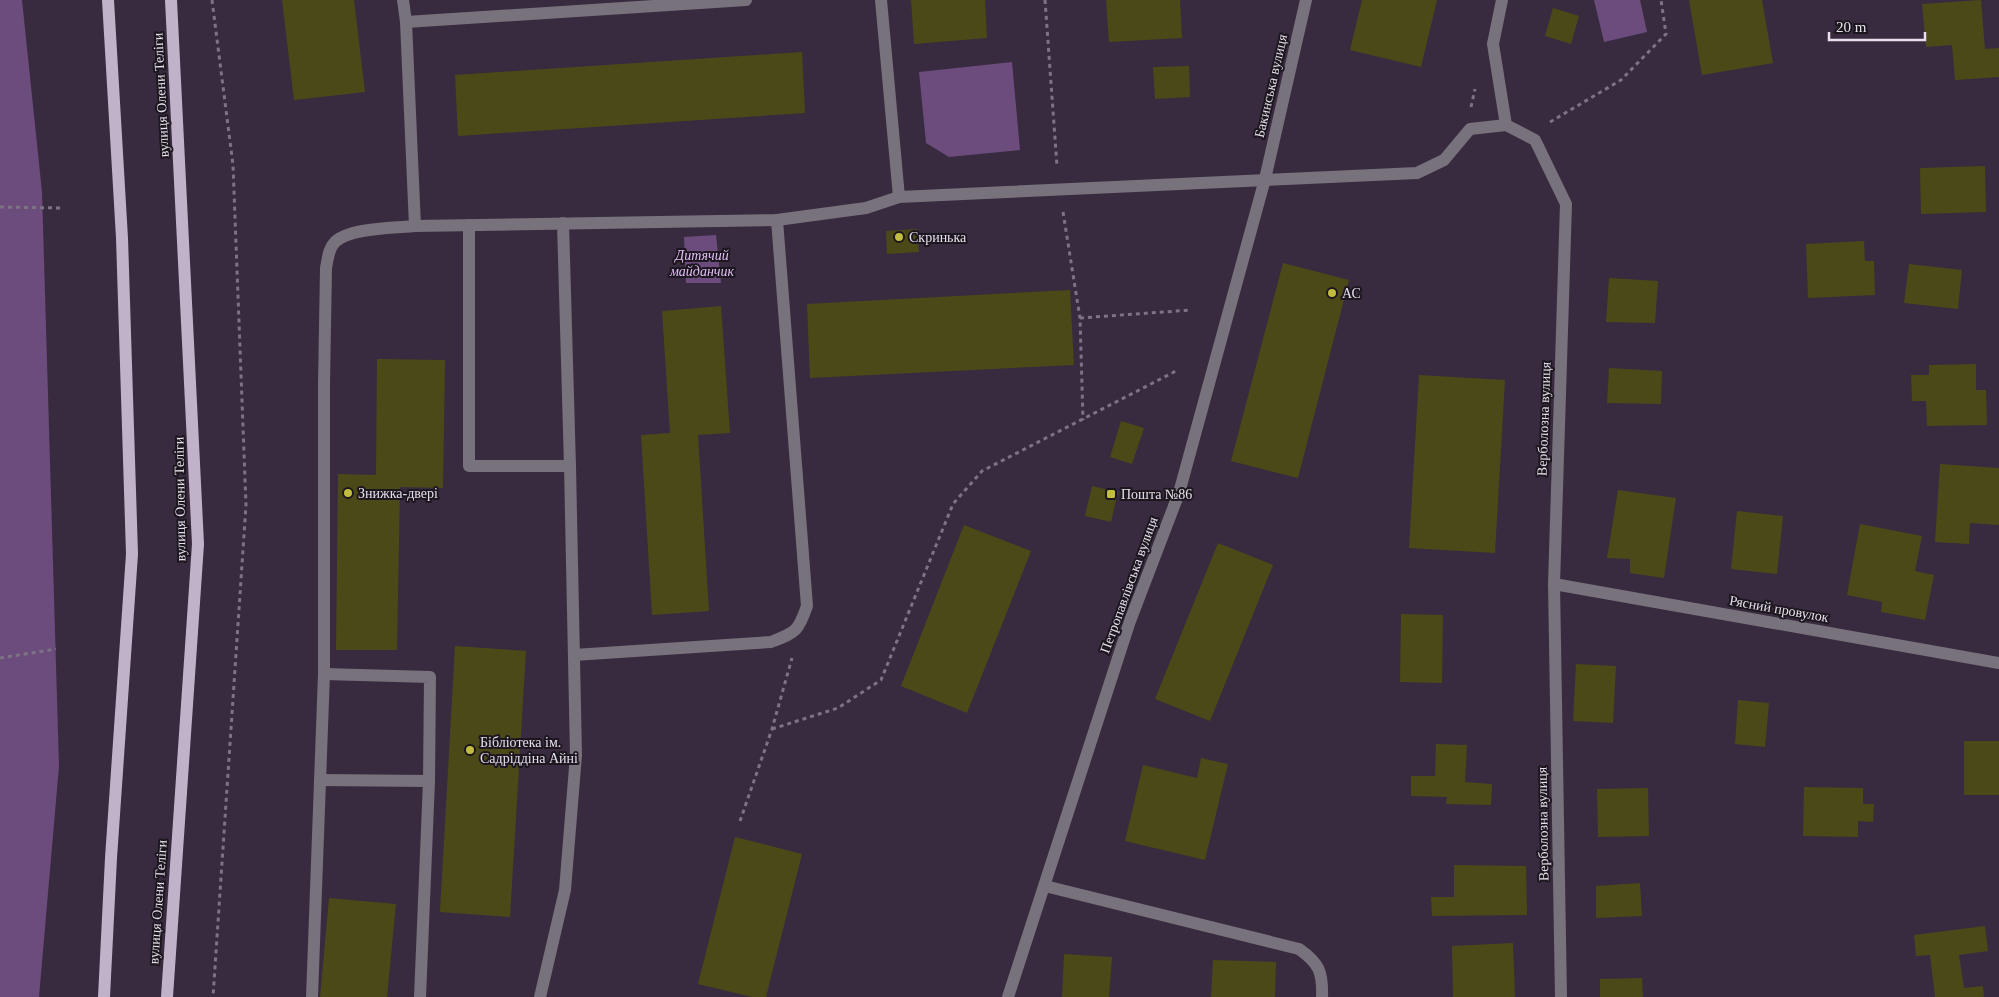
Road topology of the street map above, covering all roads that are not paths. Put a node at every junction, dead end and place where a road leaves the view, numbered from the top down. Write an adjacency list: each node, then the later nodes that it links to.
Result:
1 (108, 0): 24 (main road)
2 (171, 0): 25 (main road, вулиця Олени Теліги)
3 (404, 0): 8 (street)
4 (746, 0): 8 (street)
5 (881, 0): 11 (street)
6 (1306, 0): 10 (street, Бакинська вулиця)
7 (1502, 0): 9 (street)
8 (406, 22): 15 (street)
9 (1506, 125): 10 (street); 17 (street, Верболозна вулиця)
10 (1265, 179): 11 (street); 23 (street, Петропавлівська вулиця)
11 (899, 197): 12 (street)
12 (777, 220): 13 (street); 18 (street)
13 (563, 223): 14 (street); 16 (street)
14 (469, 225): 15 (street); 16 (street)
15 (414, 226): 20 (street)
16 (570, 466): 18 (street)
17 (1554, 584): 19 (street, Рясний провулок); 31 (street, Верболозна вулиця)
18 (574, 655): 28 (street)
19 (1999, 663)
20 (324, 674): 21 (street); 22 (street)
21 (320, 780): 22 (street); 26 (street)
22 (429, 781): 27 (street)
23 (1045, 886): 29 (street, Петропавлівська вулиця); 30 (street)
24 (104, 997)
25 (167, 997)
26 (312, 997)
27 (420, 997)
28 (540, 997)
29 (1008, 997)
30 (1322, 997)
31 (1562, 997)

